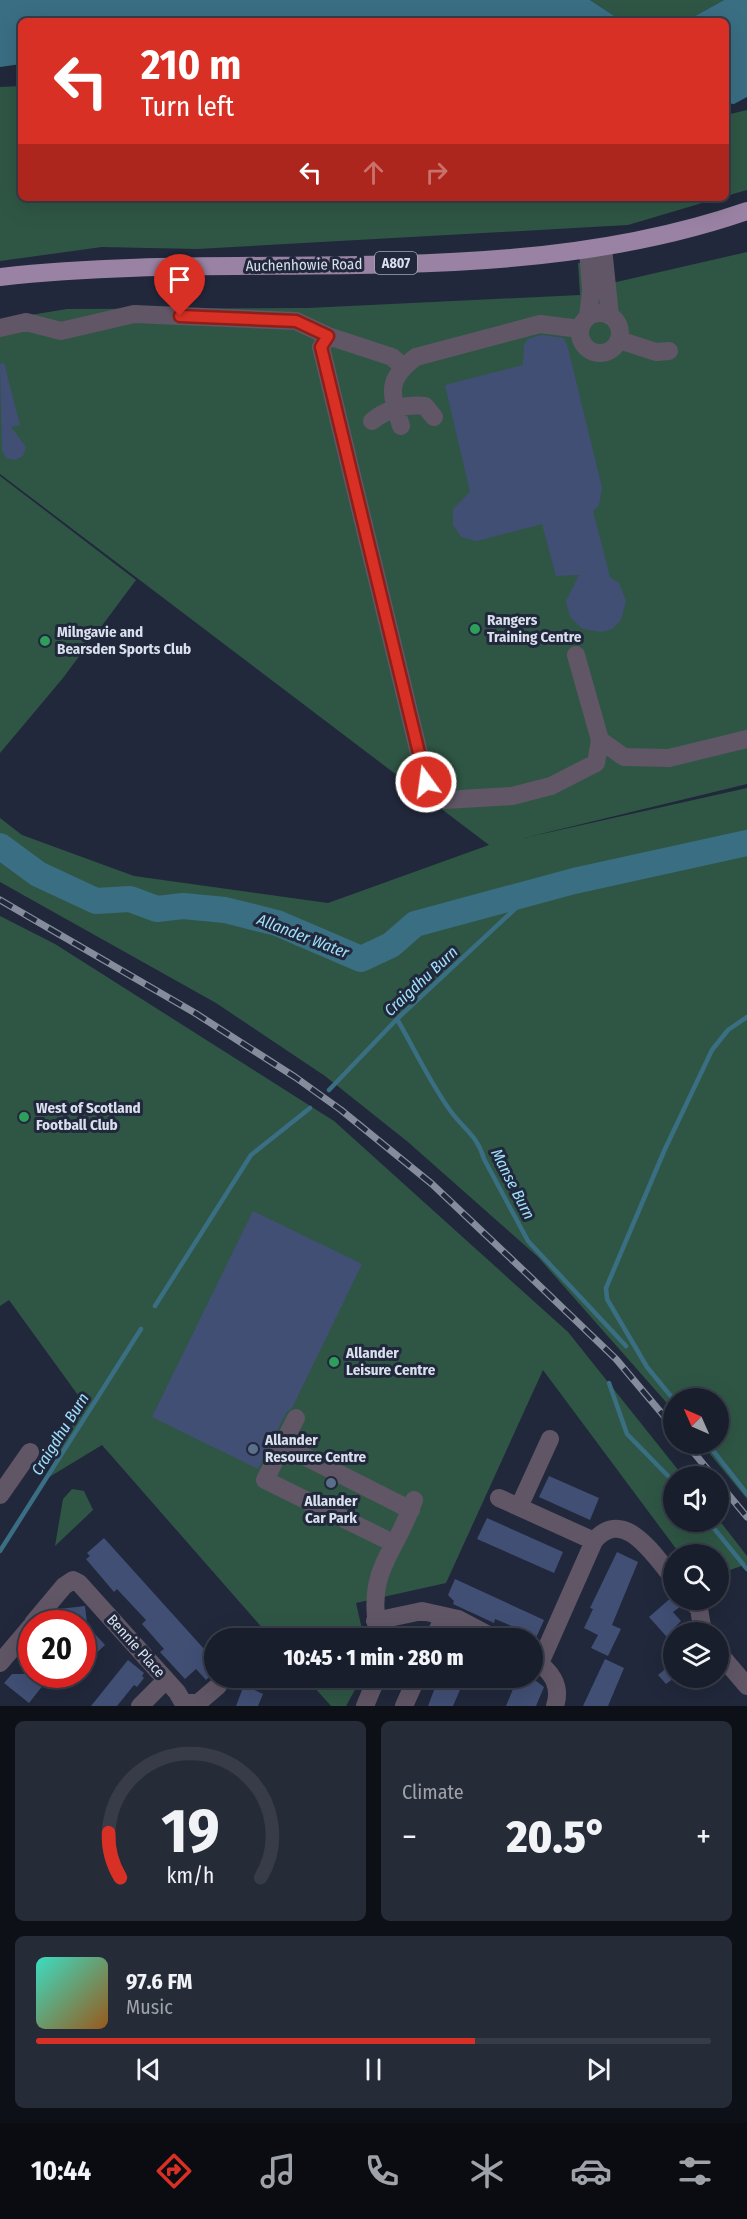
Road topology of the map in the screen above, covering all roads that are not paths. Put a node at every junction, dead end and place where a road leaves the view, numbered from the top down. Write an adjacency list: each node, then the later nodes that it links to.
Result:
1 (747, 211): 2 (main road, Auchenhowie Road / A807)
2 (595, 249): 3 (main road, Auchenhowie Road / A807); 4 (street); 5 (street)
3 (0, 277)
4 (610, 316): 5 (street); 8 (street)
5 (584, 323): 8 (street); 10 (street)
6 (0, 328): 7 (street)
7 (328, 336): 10 (street); 16 (street)
8 (619, 340): 9 (street)
9 (669, 351)
10 (403, 367): 11 (street)
11 (398, 417): 12 (street); 13 (street)
12 (434, 417)
13 (372, 421)
14 (576, 655): 16 (street)
15 (747, 739): 16 (street)
16 (600, 740)
17 (296, 1418): 19 (street)
18 (550, 1438): 23 (street)
19 (282, 1445): 25 (street); 25 (street)
20 (30, 1452): 21 (street)
21 (0, 1495)
22 (499, 1498): 23 (street)
23 (519, 1507): 24 (street)
24 (594, 1541): 26 (street); 34 (street)
25 (393, 1543): 29 (street)
26 (663, 1567)
27 (44, 1610): 38 (street, Bennie Place)
28 (444, 1616): 30 (street); 31 (street); 32 (street)
29 (377, 1628)
30 (380, 1628)
31 (439, 1628)
32 (475, 1628)
33 (18, 1641): 35 (street, Bennie Place)
34 (543, 1647)
35 (0, 1663)
36 (729, 1665): 39 (street)
37 (543, 1667): 47 (street)
38 (166, 1680): 43 (street, Bennie Place); 44 (street)
39 (747, 1686)
40 (216, 1688): 43 (street)
41 (372, 1688): 45 (street)
42 (412, 1688): 46 (street)
43 (185, 1704)
44 (140, 1706)
45 (365, 1706)
46 (404, 1706)
47 (555, 1706)

